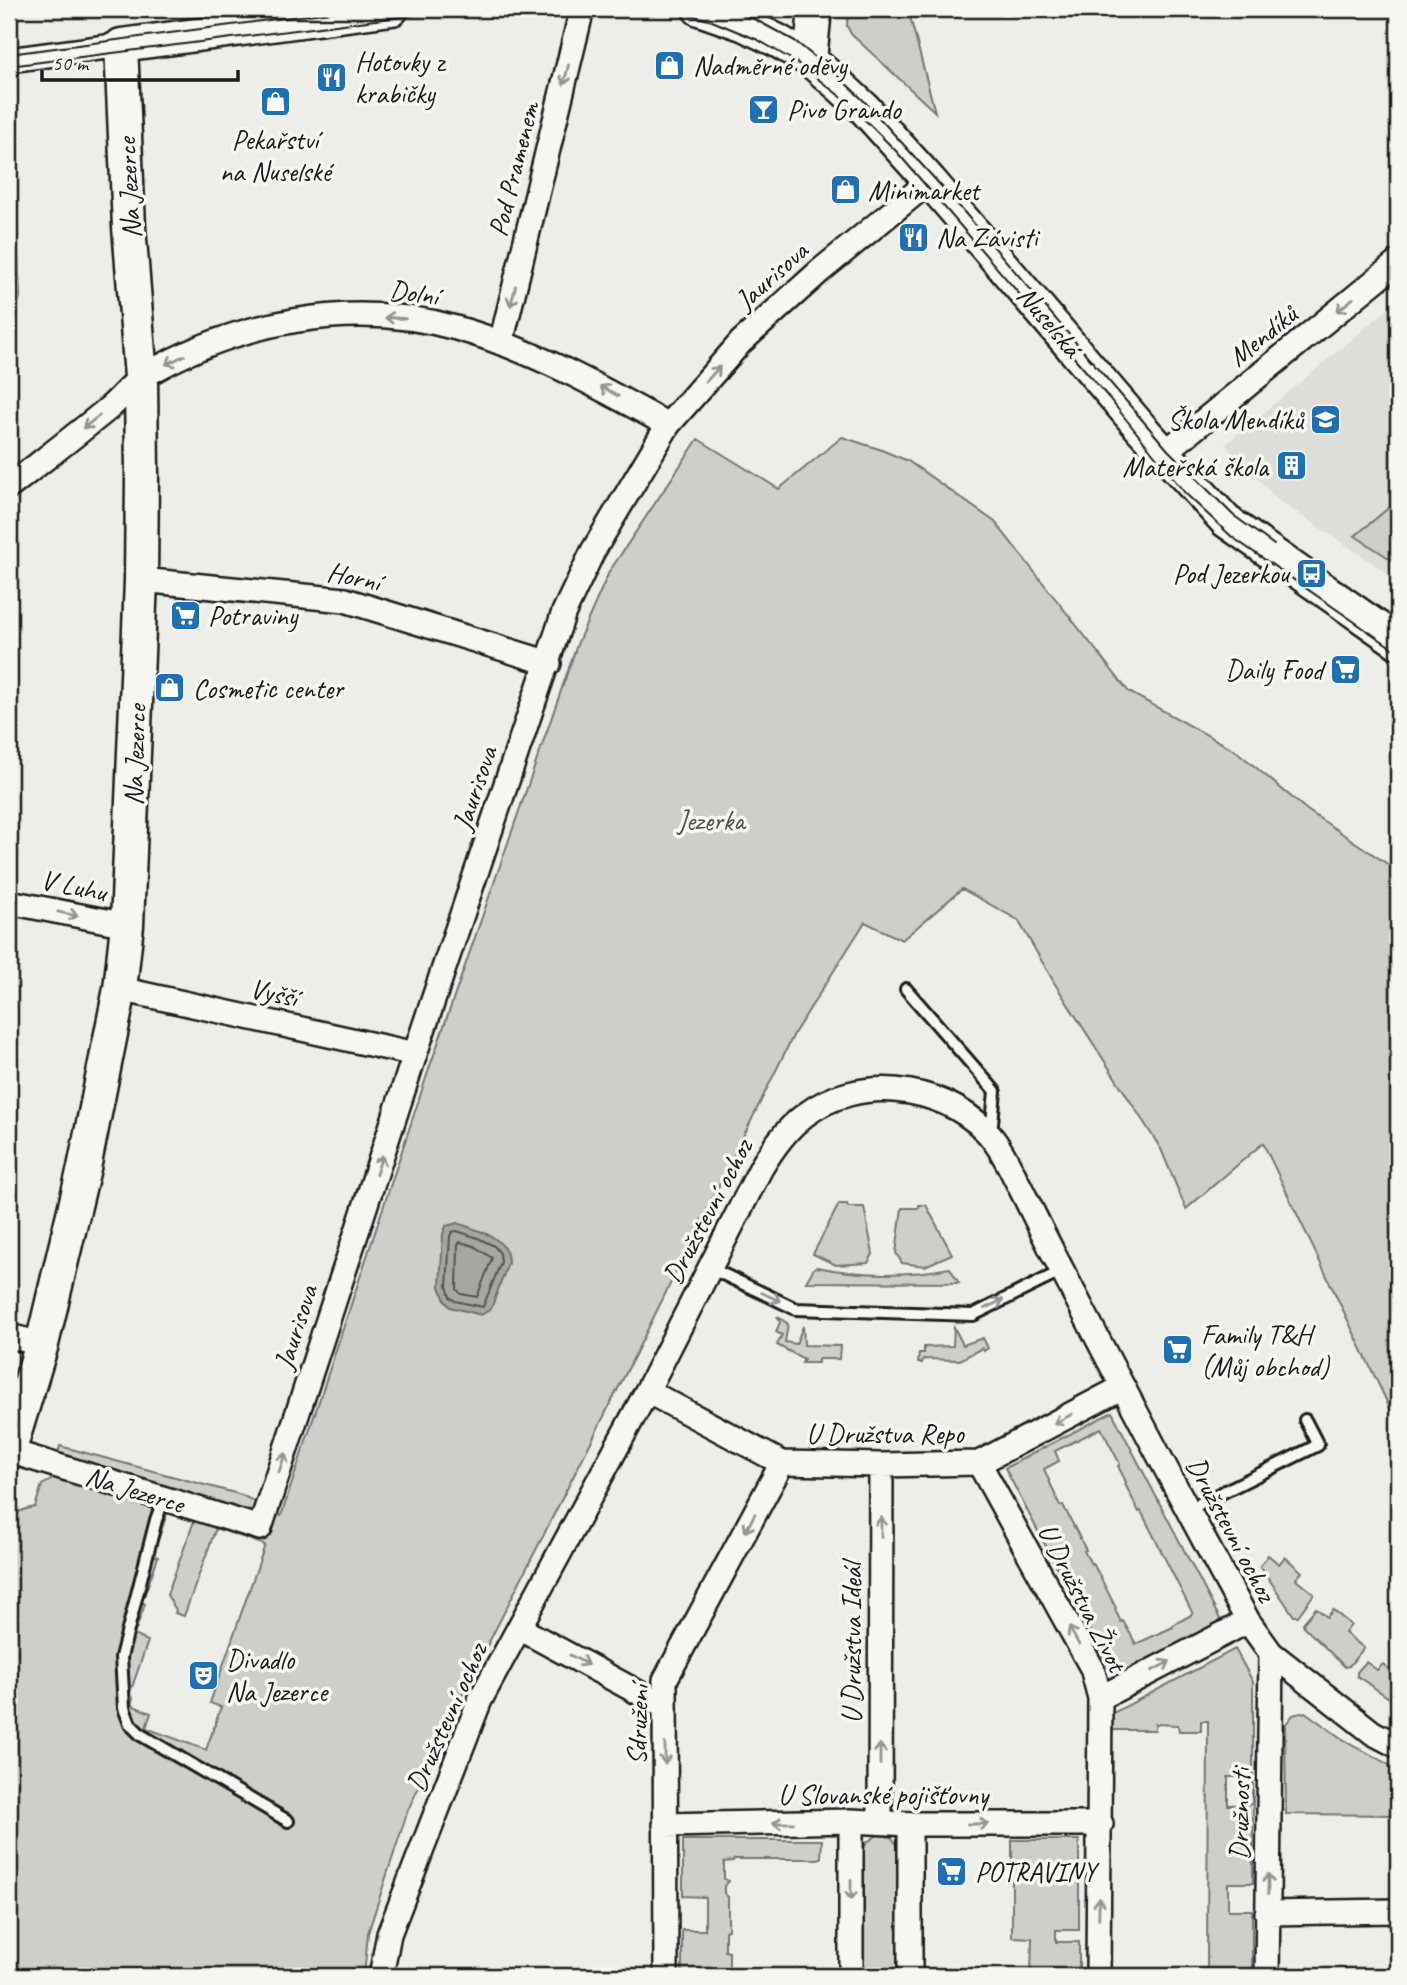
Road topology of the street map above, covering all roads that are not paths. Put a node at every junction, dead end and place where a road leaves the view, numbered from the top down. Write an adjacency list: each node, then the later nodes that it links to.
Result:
1 (392, 9): 5 (street)
2 (582, 9): 10 (street, Pod Pramenem, one-way to 10)
3 (699, 9): 7 (street, Nuselská)
4 (815, 9): 7 (street)
5 (121, 45): 6 (street); 11 (street, Na Jezerce)
6 (9, 60)
7 (810, 60): 8 (street, Nuselská)
8 (930, 181): 12 (street, Jaurisova, one-way to 8); 13 (street, Nuselská)
9 (1398, 262): 13 (street, Mendíků, one-way to 13)
10 (501, 343): 11 (street, Dolní, one-way to 11); 12 (street, Dolní, one-way to 10)
11 (141, 377): 14 (street, Dolní, one-way to 14); 16 (street, Na Jezerce)
12 (668, 425): 19 (street, Jaurisova)
13 (1163, 454): 15 (street, Nuselská)
14 (9, 487)
15 (1226, 521): 17 (lane); 18 (street, Nuselská)
16 (141, 580): 19 (street, Horní); 21 (street, Na Jezerce)
17 (1398, 633)
18 (1398, 642)
19 (549, 663): 24 (street, Jaurisova)
20 (9, 902): 21 (street, V Luhu, one-way to 21)
21 (127, 925): 22 (street, Na Jezerce)
22 (120, 989): 24 (street, Vyšší); 29 (street, Na Jezerce)
23 (906, 989): 25 (lane)
24 (415, 1054): 39 (street, Jaurisova, one-way to 24)
25 (991, 1137): 26 (street, Družstevní ochoz); 27 (street, Družstevní ochoz)
26 (710, 1268): 27 (lane, one-way to 27); 31 (street, Družstevní ochoz)
27 (1062, 1271): 30 (street, Družstevní ochoz)
28 (9, 1336): 29 (street)
29 (42, 1344): 33 (street, Na Jezerce)
30 (1123, 1387): 35 (street, U Družstva Repo, one-way to 35); 38 (street, Družstevní ochoz)
31 (647, 1391): 34 (street, U Družstva Repo); 41 (street, Družstevní ochoz)
32 (1305, 1420): 38 (lane)
33 (9, 1451): 37 (street, Na Jezerce)
34 (782, 1463): 36 (street, U Družstva Repo); 44 (street, Sdružení, one-way to 44)
35 (979, 1463): 36 (street, U Družstva Repo); 43 (street, U Družstva Život, one-way to 35)
36 (881, 1465): 48 (street, U Družstva Ideál, one-way to 36)
37 (164, 1498): 39 (street, Na Jezerce); 46 (lane)
38 (1187, 1510): 40 (street, Družstevní ochoz)
39 (260, 1528)
40 (1248, 1621): 42 (street, Družstevní ochoz); 43 (street, one-way to 40)
41 (519, 1628): 44 (street, one-way to 44); 54 (street, Družstevní ochoz)
42 (1271, 1653): 45 (street, Družstevní ochoz); 53 (street, Družnosti, one-way to 42)
43 (1100, 1698): 50 (street, U Družstva Život)
44 (665, 1707): 51 (street, Sdružení, one-way to 51)
45 (1398, 1746)
46 (288, 1821)
47 (851, 1821): 48 (street, U Slovanské pojišťovny); 51 (street, U Slovanské pojišťovny, one-way to 51); 56 (street, one-way to 56)
48 (880, 1822): 49 (street, U Slovanské pojišťovny)
49 (910, 1824): 50 (street, U Slovanské pojišťovny, one-way to 50); 57 (street)
50 (1101, 1824): 58 (street, U Družstva Život, one-way to 50)
51 (665, 1825): 55 (street, Sdružení)
52 (1398, 1911): 53 (street)
53 (1267, 1913): 59 (street, Družnosti)
54 (381, 1976)
55 (666, 1976)
56 (851, 1976)
57 (910, 1976)
58 (1098, 1976)
59 (1267, 1976)

